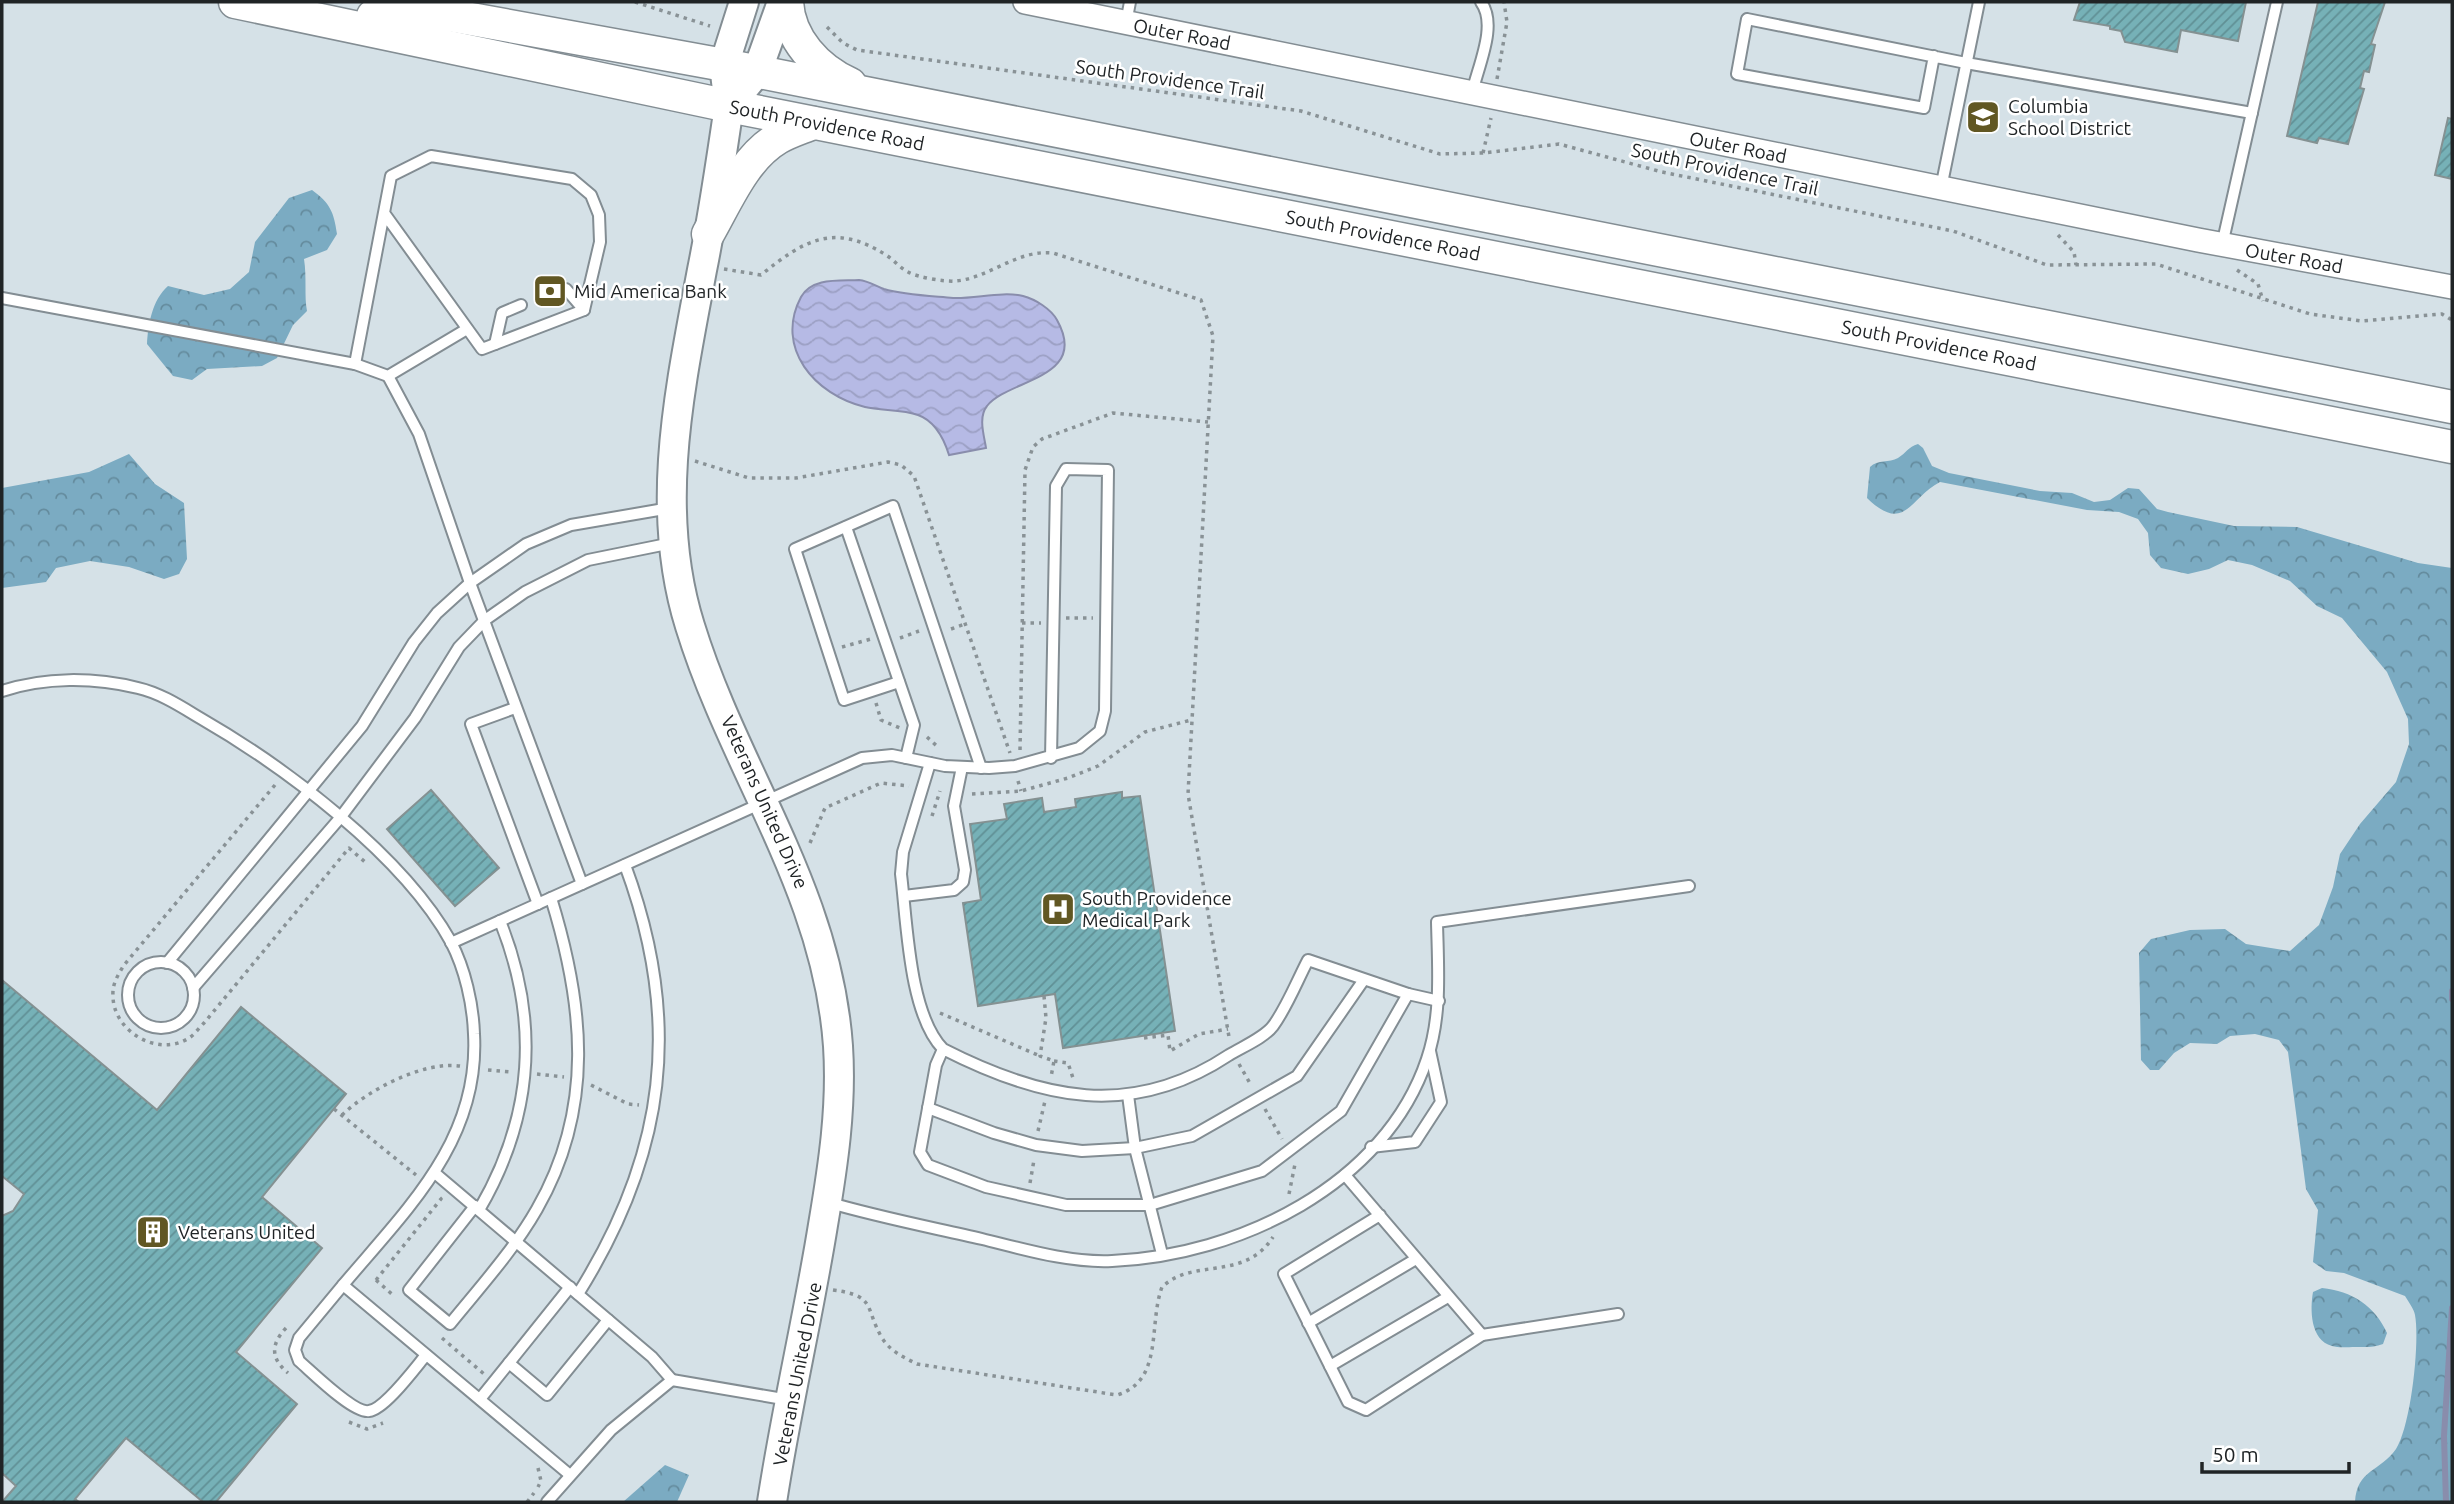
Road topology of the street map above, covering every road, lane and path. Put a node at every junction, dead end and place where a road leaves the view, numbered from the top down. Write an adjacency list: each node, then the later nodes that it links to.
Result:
1 (235, 2): 10 (main road, South Providence Road)
2 (635, 2): 11 (path)
3 (744, 2): 15 (street)
4 (784, 2): 16 (street); 18 (main road)
5 (1025, 2): 9 (street, Outer Road)
6 (1481, 2): 17 (lane)
7 (1979, 2): 14 (lane)
8 (2277, 2): 20 (lane)
9 (1128, 12): 17 (street, Outer Road)
10 (315, 16): 15 (main road, South Providence Road); 19 (main road, South Providence Road)
11 (710, 26)
12 (827, 27): 32 (path, South Providence Trail)
13 (1934, 56): 13 (lane); 14 (lane)
14 (1966, 63): 20 (lane); 22 (lane)
15 (724, 65): 16 (main road, South Providence Road); 19 (street)
16 (757, 72): 18 (main road, South Providence Road); 19 (street)
17 (1472, 93): 22 (street, Outer Road)
18 (877, 96): 37 (main road, South Providence Road)
19 (729, 106): 21 (main road, South Providence Road); 24 (street, Veterans United Drive)
20 (2252, 113): 25 (lane)
21 (813, 123): 24 (main road); 38 (main road, South Providence Road)
22 (1941, 188): 25 (street, Outer Road)
23 (384, 212): 31 (lane); 33 (lane); 35 (lane)
24 (708, 234): 26 (street, Veterans United Drive)
25 (2222, 245): 27 (street, Outer Road)
26 (703, 265): 39 (street, Veterans United Drive); 79 (path)
27 (2452, 287)
28 (557, 292): 31 (lane)
29 (2, 299): 35 (lane)
30 (521, 305): 34 (lane)
31 (584, 310): 34 (lane)
32 (2452, 320)
33 (467, 329): 34 (lane); 36 (lane)
34 (495, 344)
35 (355, 364): 36 (lane)
36 (388, 376): 43 (lane)
37 (2452, 407)
38 (2452, 447)
39 (673, 455): 40 (street, Veterans United Drive); 50 (path)
40 (670, 508): 42 (street, Veterans United Drive); 43 (lane)
41 (846, 527): 45 (lane); 47 (lane); 51 (lane)
42 (671, 543): 44 (lane); 61 (street, Veterans United Drive)
43 (470, 583): 44 (lane); 59 (lane)
44 (485, 620): 48 (lane); 62 (lane)
45 (900, 682): 47 (lane); 49 (lane)
46 (2, 691): 59 (lane)
47 (873, 691): 49 (path)
48 (515, 708): 66 (lane); 70 (lane)
49 (912, 732): 51 (path); 52 (lane)
50 (1009, 750): 51 (path); 55 (path)
51 (976, 752): 57 (lane)
52 (906, 758): 54 (lane); 61 (lane)
53 (1051, 758): 53 (lane); 55 (lane)
54 (930, 763): 56 (lane); 68 (lane)
55 (1015, 766): 57 (lane)
56 (962, 767): 57 (lane); 68 (lane)
57 (981, 768)
58 (266, 778): 64 (path)
59 (308, 790): 62 (lane); 73 (lane)
60 (940, 791): 63 (path)
61 (763, 803): 65 (lane); 108 (street, Veterans United Drive)
62 (340, 818): 72 (lane); 75 (lane)
63 (928, 827)
64 (369, 865)
65 (625, 865): 66 (lane); 95 (lane)
66 (582, 884): 69 (lane)
67 (1689, 886): 77 (lane)
68 (904, 896): 81 (lane)
69 (551, 898): 70 (lane); 91 (lane)
70 (538, 904): 71 (lane)
71 (500, 920): 72 (lane); 89 (lane)
72 (451, 943): 88 (lane)
73 (167, 963): 75 (lane); 75 (lane)
74 (1363, 981): 76 (lane); 83 (lane); 94 (lane)
75 (193, 988)
76 (1408, 994): 77 (lane); 101 (lane)
77 (1439, 1001): 82 (lane)
78 (935, 1010): 85 (path)
79 (1228, 1029): 80 (path); 83 (path)
80 (1144, 1038)
81 (943, 1049): 93 (lane); 96 (lane)
82 (1429, 1049): 99 (lane); 99 (lane)
83 (1234, 1052): 93 (lane); 94 (path)
84 (460, 1054): 87 (path)
85 (1040, 1056)
86 (1055, 1061): 92 (path)
87 (459, 1066): 88 (path); 90 (path); 98 (path)
88 (472, 1069): 89 (path); 103 (lane)
89 (525, 1073): 91 (path); 110 (lane)
90 (457, 1075)
91 (578, 1079): 95 (path); 113 (lane)
92 (1074, 1080)
93 (1128, 1095): 100 (lane)
94 (1259, 1100): 100 (lane); 101 (path)
95 (655, 1106): 119 (lane)
96 (928, 1108): 100 (lane); 109 (lane)
97 (334, 1109): 98 (path)
98 (342, 1115): 104 (path)
99 (1371, 1147): 105 (lane)
100 (1135, 1148): 109 (lane)
101 (1289, 1149): 109 (lane); 112 (path)
102 (424, 1165): 104 (path)
103 (436, 1174): 107 (lane); 110 (lane)
104 (416, 1175): 106 (path); 107 (path)
105 (1345, 1175): 111 (lane); 112 (lane)
106 (412, 1181)
107 (427, 1185): 116 (path); 117 (lane)
108 (827, 1202): 114 (lane); 118 (street, Veterans United Drive)
109 (1150, 1205): 114 (lane)
110 (477, 1208): 113 (lane); 113 (lane)
111 (1380, 1215): 115 (lane); 124 (lane)
112 (1284, 1216): 114 (lane); 118 (path)
113 (516, 1241): 119 (lane)
114 (1162, 1254)
115 (1416, 1259): 120 (lane); 124 (lane)
116 (376, 1280)
117 (343, 1285): 126 (lane); 126 (lane)
118 (814, 1287): 132 (street, Veterans United Drive)
119 (574, 1291): 122 (lane); 127 (lane)
120 (1448, 1297): 125 (lane); 128 (lane)
121 (1618, 1314): 125 (lane)
122 (608, 1320): 127 (lane); 130 (lane)
123 (291, 1321): 129 (path)
124 (1308, 1323): 128 (lane)
125 (1482, 1335): 128 (lane)
126 (426, 1354): 131 (lane)
127 (509, 1363): 131 (lane)
128 (1330, 1366)
129 (290, 1375)
130 (672, 1380): 132 (lane); 136 (lane)
131 (480, 1399): 136 (lane)
132 (792, 1401): 139 (street, Veterans United Drive)
133 (342, 1417): 134 (path)
134 (390, 1418)
135 (537, 1465): 137 (path)
136 (570, 1475): 138 (lane)
137 (527, 1502)
138 (547, 1502)
139 (772, 1502)

